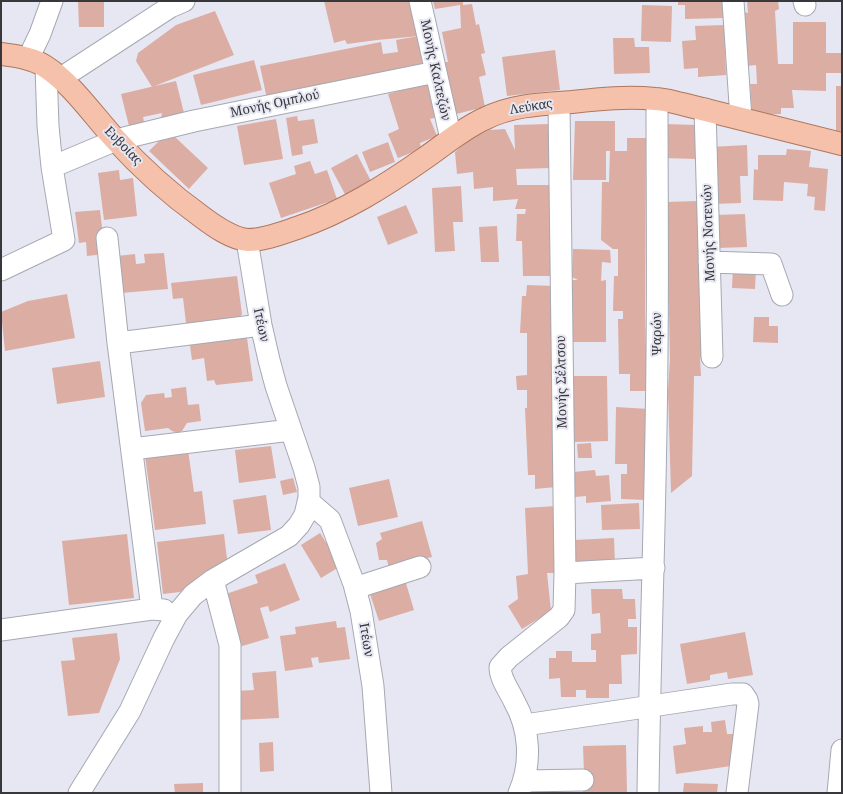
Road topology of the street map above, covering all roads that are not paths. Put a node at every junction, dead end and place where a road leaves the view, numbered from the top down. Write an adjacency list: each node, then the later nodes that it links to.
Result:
1 (52, 1): 6 (street)
2 (184, 1): 6 (street)
3 (420, 1): 7 (street, Μονής Καλτεζών)
4 (733, 1): 11 (street)
5 (1, 54): 6 (main road)
6 (45, 68): 13 (main road, Ευβοίας); 15 (street)
7 (436, 72): 12 (street, Μονής Καλτεζών); 13 (street, Μονής Ομπλού)
8 (657, 99): 9 (main road, Λεύκας); 10 (main road, Λεύκας); 28 (street, Ψαρών)
9 (559, 103): 12 (main road, Λεύκας); 29 (street, Μονής Σέλτσου)
10 (705, 109): 11 (main road, Λεύκας); 18 (street, Μονής Νοτενών)
11 (741, 119): 14 (main road, Λεύκας)
12 (450, 139): 17 (main road, Λεύκας)
13 (116, 140): 15 (street, Μονής Ομπλού); 17 (main road, Ευβοίας)
14 (842, 144)
15 (52, 167): 19 (street)
16 (107, 238): 22 (street)
17 (247, 240): 21 (street, Ιτέων)
18 (709, 262): 20 (street); 23 (street, Μονής Νοτενών)
19 (1, 270)
20 (782, 295)
21 (260, 325): 22 (street); 24 (street, Ιτέων)
22 (118, 343): 25 (street)
23 (712, 357)
24 (291, 430): 25 (street); 26 (street, Ιτέων)
25 (132, 449): 32 (street)
26 (308, 501): 30 (street, Ιτέων); 31 (street, Ιτέων)
27 (420, 567): 31 (street)
28 (654, 568): 29 (street); 35 (street, Ψαρών)
29 (564, 573): 36 (street, Μονής Σέλτσου)
30 (213, 580): 33 (street, Ιτέων); 41 (street)
31 (355, 588): 42 (street, Ιτέων)
32 (152, 609): 33 (street); 34 (street)
33 (176, 614): 40 (street, Ιτέων)
34 (1, 630)
35 (649, 706): 36 (street); 43 (street, Ψαρών); 44 (street)
36 (525, 725): 39 (street)
37 (842, 750): 45 (street)
38 (583, 780): 39 (street)
39 (522, 787)
40 (78, 793)
41 (230, 793)
42 (381, 793)
43 (648, 793)
44 (737, 793)
45 (838, 793)

